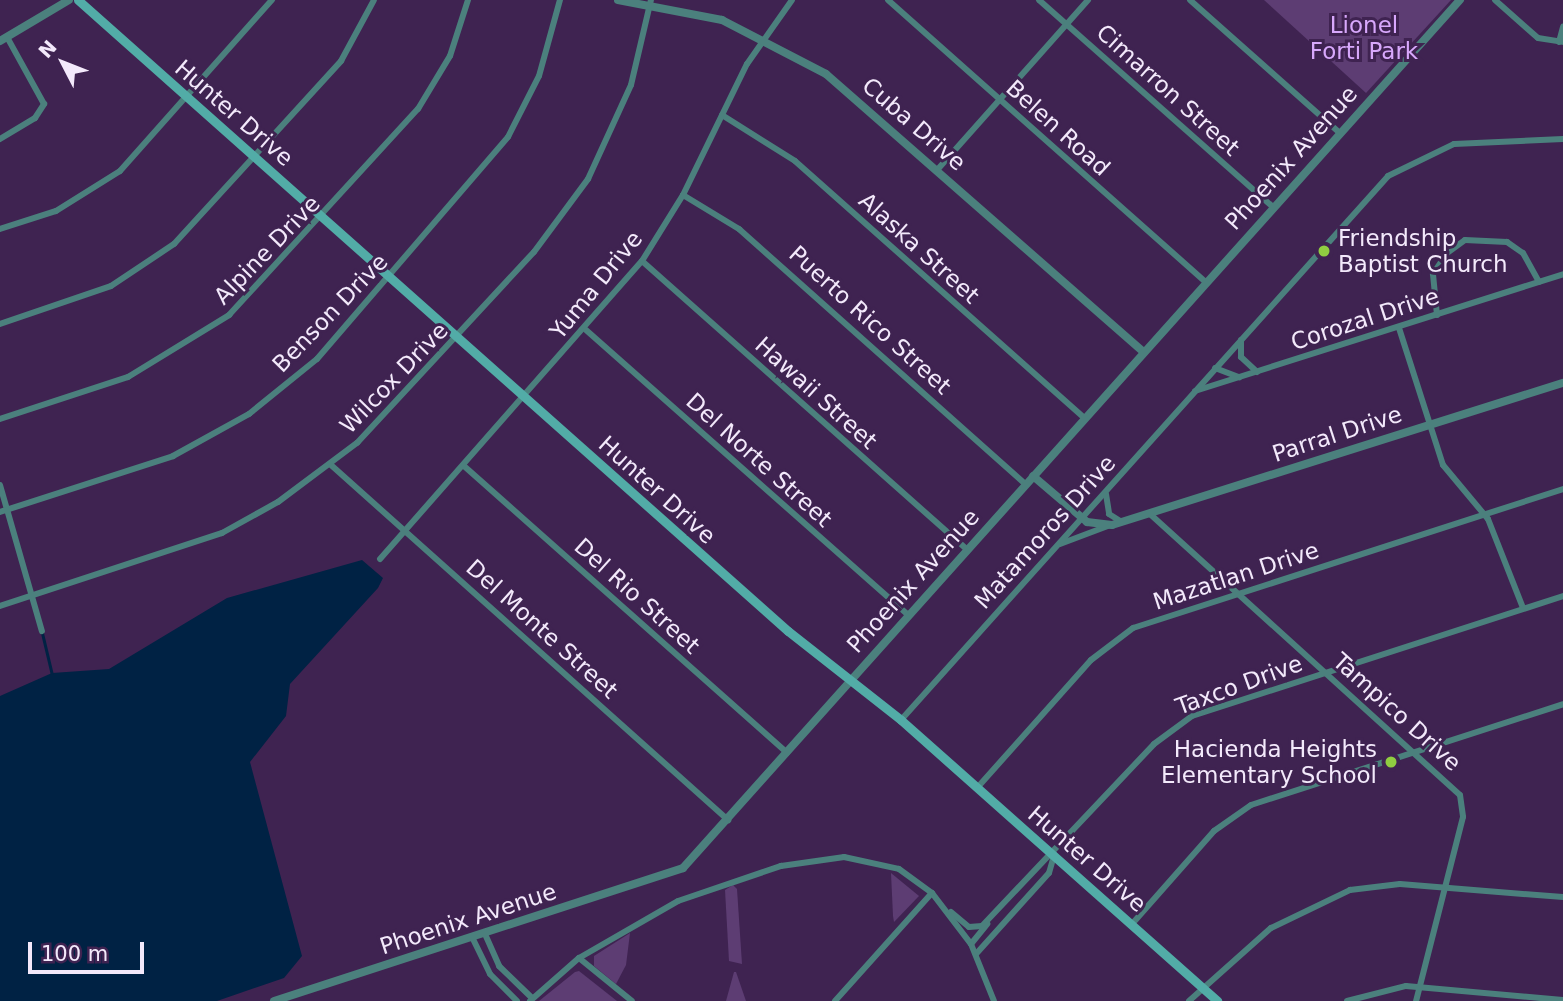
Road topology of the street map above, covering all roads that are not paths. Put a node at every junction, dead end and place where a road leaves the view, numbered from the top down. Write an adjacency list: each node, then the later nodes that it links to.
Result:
1 (69, 0): 19 (street)
2 (78, 0): 21 (main road, Hunter Drive)
3 (272, 0): 21 (street)
4 (374, 0): 27 (street)
5 (468, 0): 31 (street, Alpine Drive)
6 (561, 0): 35 (street, Benson Drive)
7 (618, 0): 15 (street, Cuba Drive)
8 (792, 0): 18 (street, Yuma Drive)
9 (888, 0): 22 (street, Belen Road)
10 (1039, 0): 16 (street, Cimarron Street)
11 (1088, 0): 16 (street)
12 (1190, 0): 24 (street)
13 (1460, 0): 24 (street, Phoenix Avenue)
14 (1495, 0): 20 (street)
15 (651, 2): 18 (street, Cuba Drive); 42 (street, Wilcox Drive)
16 (1066, 24): 22 (street); 30 (street, Cimarron Street)
17 (1563, 27): 20 (street)
18 (763, 38): 23 (street, Yuma Drive); 28 (street, Cuba Drive)
19 (3, 39): 25 (street)
20 (1561, 42)
21 (186, 97): 27 (main road, Hunter Drive); 32 (street)
22 (999, 100): 28 (street); 36 (street, Belen Road)
23 (722, 115): 29 (street, Yuma Drive); 51 (street, Alaska Street)
24 (1340, 132): 30 (street, Phoenix Avenue)
25 (0, 139)
26 (1563, 139): 43 (street, Matamoros Drive)
27 (255, 157): 31 (main road, Hunter Drive); 39 (street)
28 (938, 169): 44 (street, Cuba Drive)
29 (683, 195): 33 (street, Yuma Drive); 57 (street, Puerto Rico Street)
30 (1273, 207): 36 (street, Phoenix Avenue)
31 (323, 218): 35 (main road, Hunter Drive); 52 (street, Alpine Drive)
32 (0, 229)
33 (642, 261): 41 (street, Yuma Drive); 69 (street, Hawaii Street)
34 (1563, 274): 37 (street, Corozal Drive)
35 (390, 277): 42 (main road, Hunter Drive); 61 (street, Benson Drive)
36 (1206, 282): 44 (street, Phoenix Avenue)
37 (1539, 282): 38 (street, Corozal Drive); 38 (street)
38 (1437, 314): 40 (street, Corozal Drive)
39 (0, 324)
40 (1399, 328): 46 (street, Corozal Drive); 53 (street)
41 (586, 330): 50 (street, Yuma Drive); 76 (street, Del Norte Street)
42 (457, 338): 50 (main road, Hunter Drive); 54 (street, Wilcox Drive)
43 (1242, 338): 45 (street, Matamoros Drive); 46 (street)
44 (1143, 352): 51 (street, Phoenix Avenue)
45 (1215, 368): 47 (street); 49 (street, Matamoros Drive)
46 (1257, 372): 47 (street, Corozal Drive)
47 (1242, 377): 49 (street, Corozal Drive)
48 (1563, 383): 53 (street, Parral Drive)
49 (1193, 391): 59 (street, Matamoros Drive)
50 (524, 397): 55 (street, Yuma Drive); 79 (main road, Hunter Drive)
51 (1084, 418): 56 (street, Phoenix Avenue)
52 (0, 419)
53 (1431, 424): 62 (street); 63 (street, Parral Drive)
54 (331, 465): 67 (street, Del Monte Street); 73 (street, Wilcox Drive)
55 (464, 466): 67 (street, Yuma Drive); 82 (street, Del Rio Street)
56 (1033, 477): 57 (street, Phoenix Avenue); 64 (street)
57 (1025, 484): 69 (street, Phoenix Avenue)
58 (0, 485): 61 (street)
59 (1109, 487): 64 (street, Matamoros Drive); 65 (street)
60 (1563, 489): 62 (street, Mazatlan Drive)
61 (4, 511): 73 (street)
62 (1484, 513): 71 (street, Mazatlan Drive); 75 (street)
63 (1150, 514): 65 (street, Parral Drive); 71 (street, Tampico Drive)
64 (1083, 519): 66 (street, Parral Drive); 68 (street, Matamoros Drive)
65 (1122, 522): 66 (street, Parral Drive)
66 (1112, 525): 68 (street, Parral Drive)
67 (406, 532): 70 (street, Yuma Drive); 85 (street, Del Monte Street)
68 (1058, 545): 81 (street, Matamoros Drive)
69 (967, 550): 76 (street, Phoenix Avenue)
70 (380, 559)
71 (1237, 593): 78 (street, Tampico Drive); 84 (street, Mazatlan Drive)
72 (1563, 596): 75 (street, Taxco Drive)
73 (32, 597): 74 (street, Wilcox Drive); 77 (street)
74 (0, 606)
75 (1523, 608): 78 (street, Taxco Drive)
76 (909, 616): 79 (street, Phoenix Avenue)
77 (42, 631)
78 (1325, 671): 83 (street, Tampico Drive); 86 (street, Taxco Drive)
79 (852, 678): 81 (main road, Hunter Drive); 82 (street, Phoenix Avenue)
80 (1563, 704): 83 (street)
81 (901, 720): 84 (main road, Hunter Drive)
82 (788, 753): 85 (street, Phoenix Avenue)
83 (1418, 753): 87 (street, Tampico Drive); 92 (street)
84 (977, 788): 86 (main road, Hunter Drive)
85 (729, 820): 93 (street, Phoenix Avenue)
86 (1054, 855): 91 (street); 92 (main road, Hunter Drive); 96 (street)
87 (1446, 886): 89 (street); 98 (street, Tampico Drive); 99 (street)
88 (932, 893): 90 (street); 97 (street); 105 (street)
89 (1563, 897)
90 (951, 912): 91 (street); 95 (street)
91 (990, 919): 95 (street)
92 (1132, 924): 99 (main road, Hunter Drive)
93 (485, 934): 94 (street, Phoenix Avenue); 100 (street)
94 (473, 939): 102 (street, Phoenix Avenue); 103 (street)
95 (971, 944): 96 (street)
96 (976, 954): 106 (street)
97 (579, 958): 100 (street); 104 (street)
98 (1419, 986): 101 (street); 109 (street); 110 (street, Tampico Drive)
99 (1206, 996): 107 (street); 108 (main road, Hunter Drive)
100 (531, 1000)
101 (1563, 1000)
102 (274, 1001)
103 (517, 1001)
104 (632, 1001)
105 (835, 1001)
106 (994, 1001)
107 (1189, 1001)
108 (1217, 1001)
109 (1347, 1001)
110 (1416, 1001)

